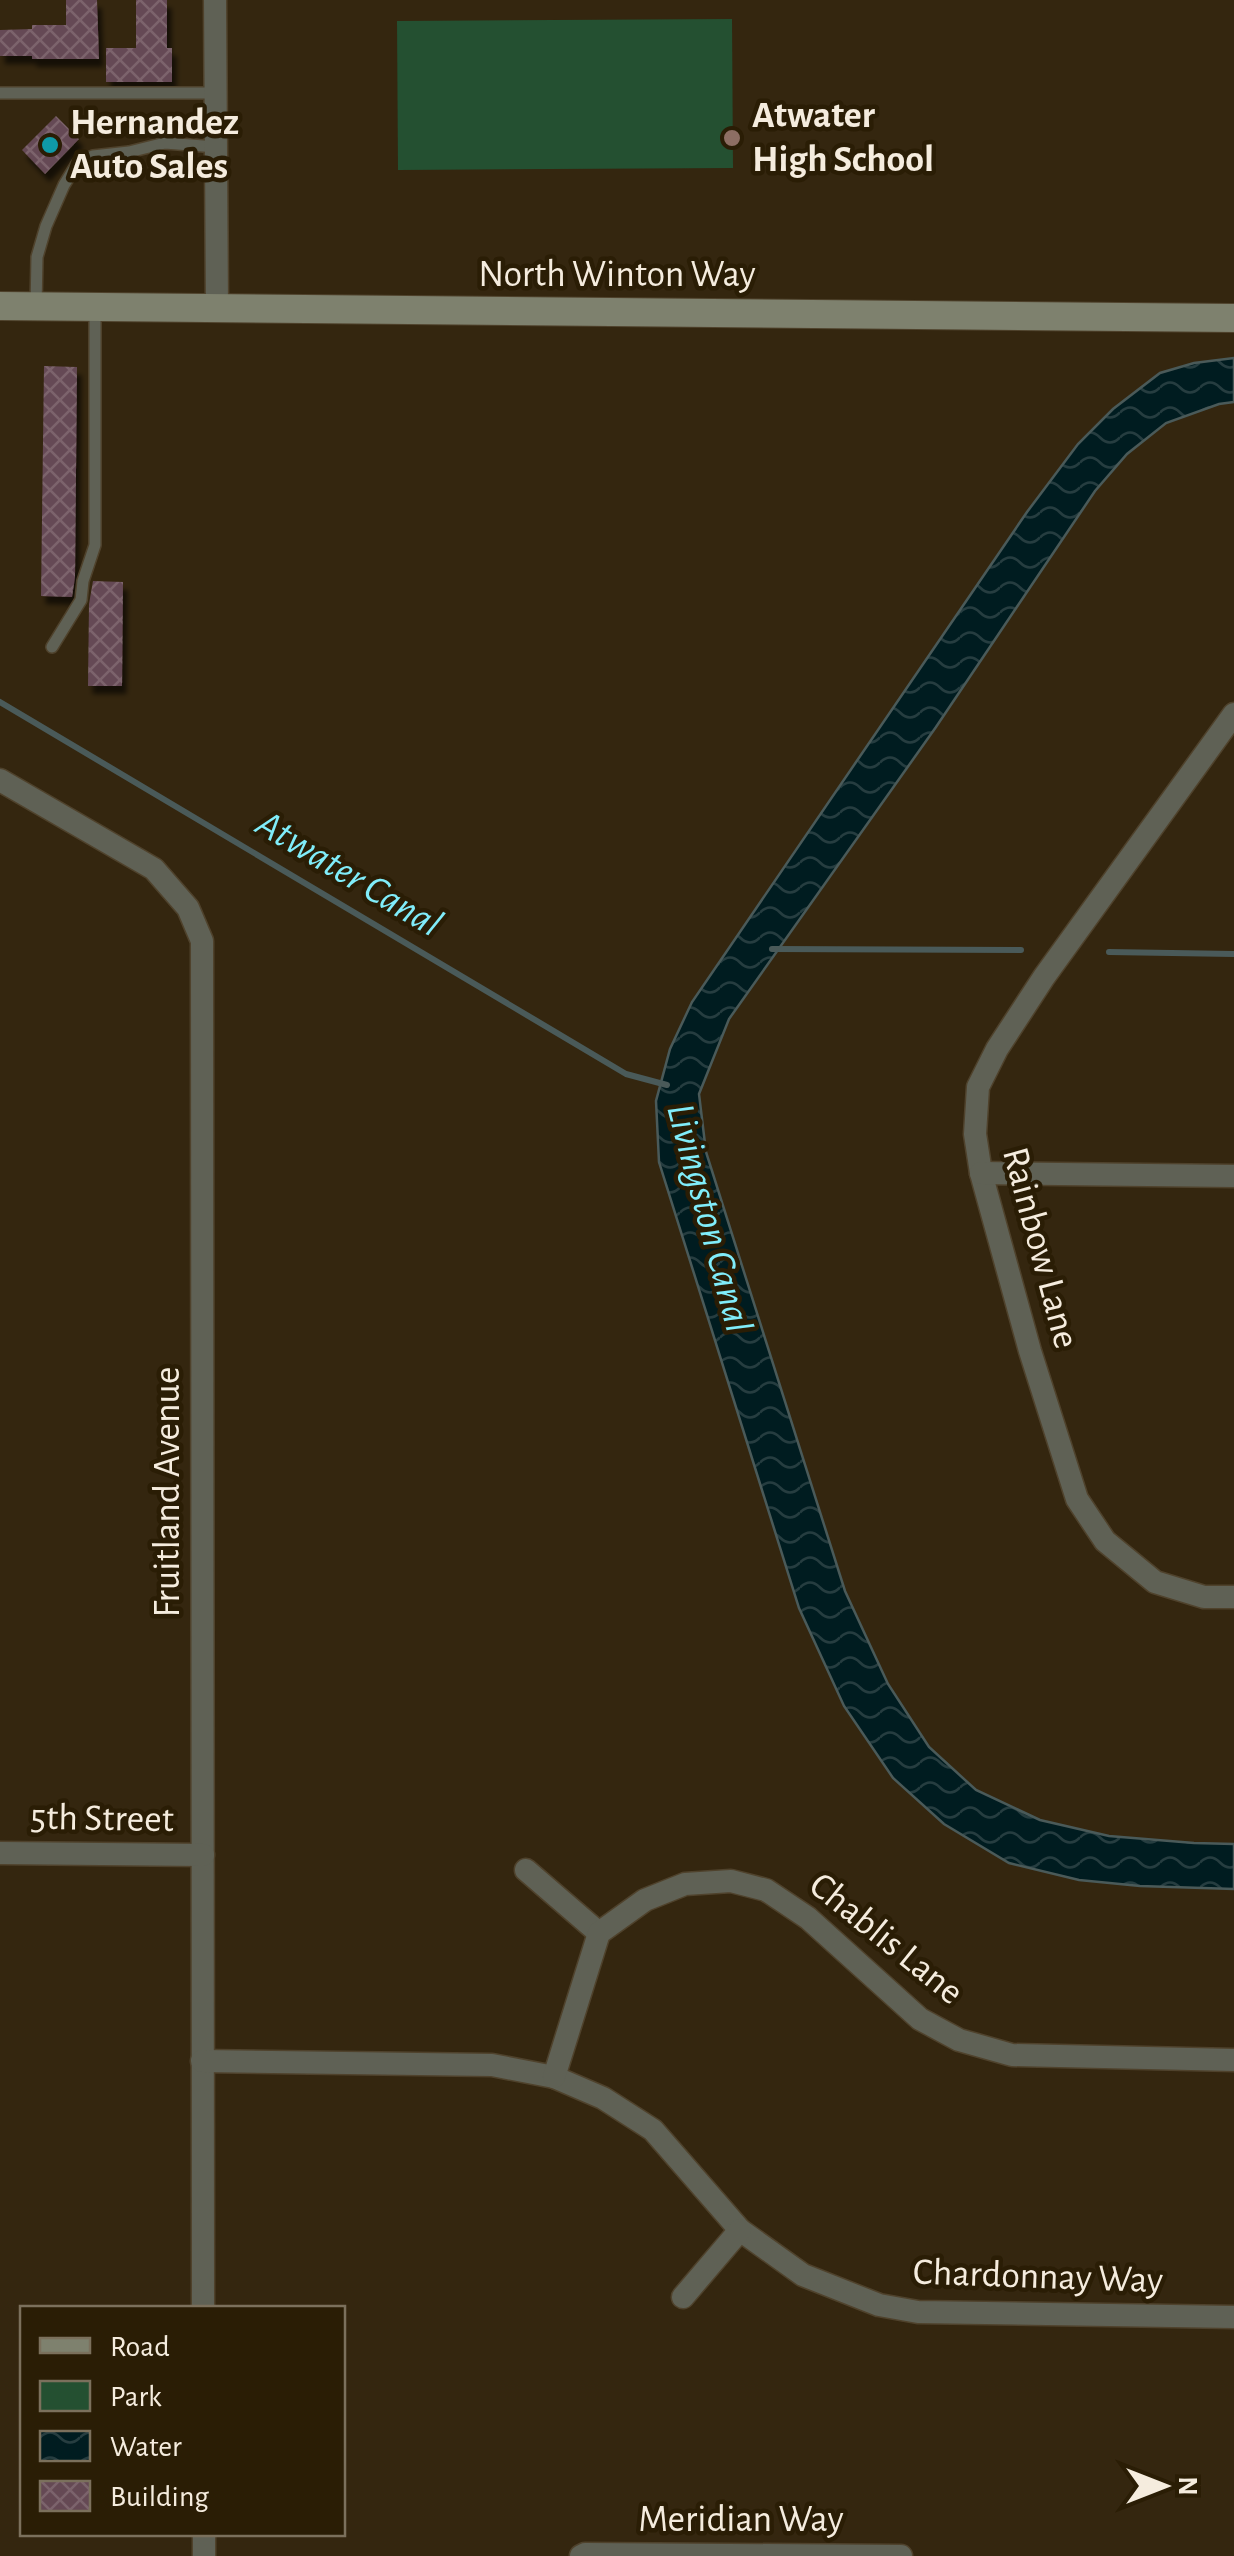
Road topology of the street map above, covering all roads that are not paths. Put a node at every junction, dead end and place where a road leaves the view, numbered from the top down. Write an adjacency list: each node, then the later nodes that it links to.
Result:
1 (215, 0): 2 (street)
2 (216, 93): 3 (lane); 4 (street)
3 (0, 94)
4 (216, 147): 6 (lane); 8 (street)
5 (0, 306): 6 (main road, North Winton Way)
6 (36, 306): 7 (main road, North Winton Way)
7 (95, 308): 8 (main road, North Winton Way); 10 (lane)
8 (217, 309): 9 (main road, North Winton Way)
9 (1234, 318)
10 (52, 647)
11 (1234, 714): 13 (street, Rainbow Lane)
12 (0, 780): 17 (street, Fruitland Avenue)
13 (981, 1173): 14 (street); 15 (street, Rainbow Lane)
14 (1234, 1176)
15 (1234, 1598)
16 (0, 1853): 17 (street, 5th Street)
17 (202, 1855): 21 (street, Fruitland Avenue)
18 (526, 1870): 19 (street)
19 (599, 1933): 20 (street, Chablis Lane); 22 (street)
20 (1234, 2060)
21 (202, 2061): 22 (street, Chardonnay Way); 25 (street, Fruitland Avenue)
22 (554, 2077): 23 (street, Chardonnay Way)
23 (740, 2230): 24 (street); 26 (street, Chardonnay Way)
24 (682, 2297)
25 (203, 2306)
26 (1234, 2317)
27 (582, 2556): 28 (street, Meridian Way)
28 (902, 2556)

